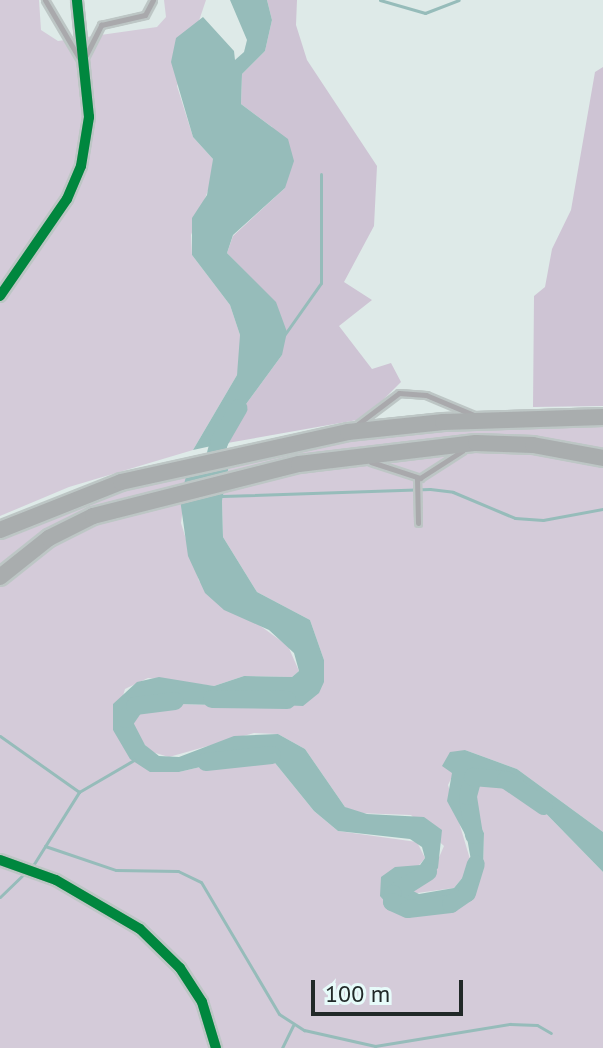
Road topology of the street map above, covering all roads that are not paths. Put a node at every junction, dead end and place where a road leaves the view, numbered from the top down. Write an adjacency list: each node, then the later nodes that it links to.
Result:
1 (45, 0): 4 (lane)
2 (77, 0): 4 (street)
3 (153, 0): 4 (lane)
4 (83, 64): 5 (street)
5 (0, 296)
6 (603, 417): 7 (main road)
7 (484, 420): 8 (main road); 8 (lane)
8 (348, 432): 14 (main road)
9 (476, 443): 10 (main road); 11 (main road); 12 (lane)
10 (351, 455): 12 (lane); 15 (main road)
11 (603, 458)
12 (417, 478): 13 (lane)
13 (418, 523)
14 (1, 526)
15 (0, 577)
16 (0, 860): 17 (street)
17 (216, 1048)

